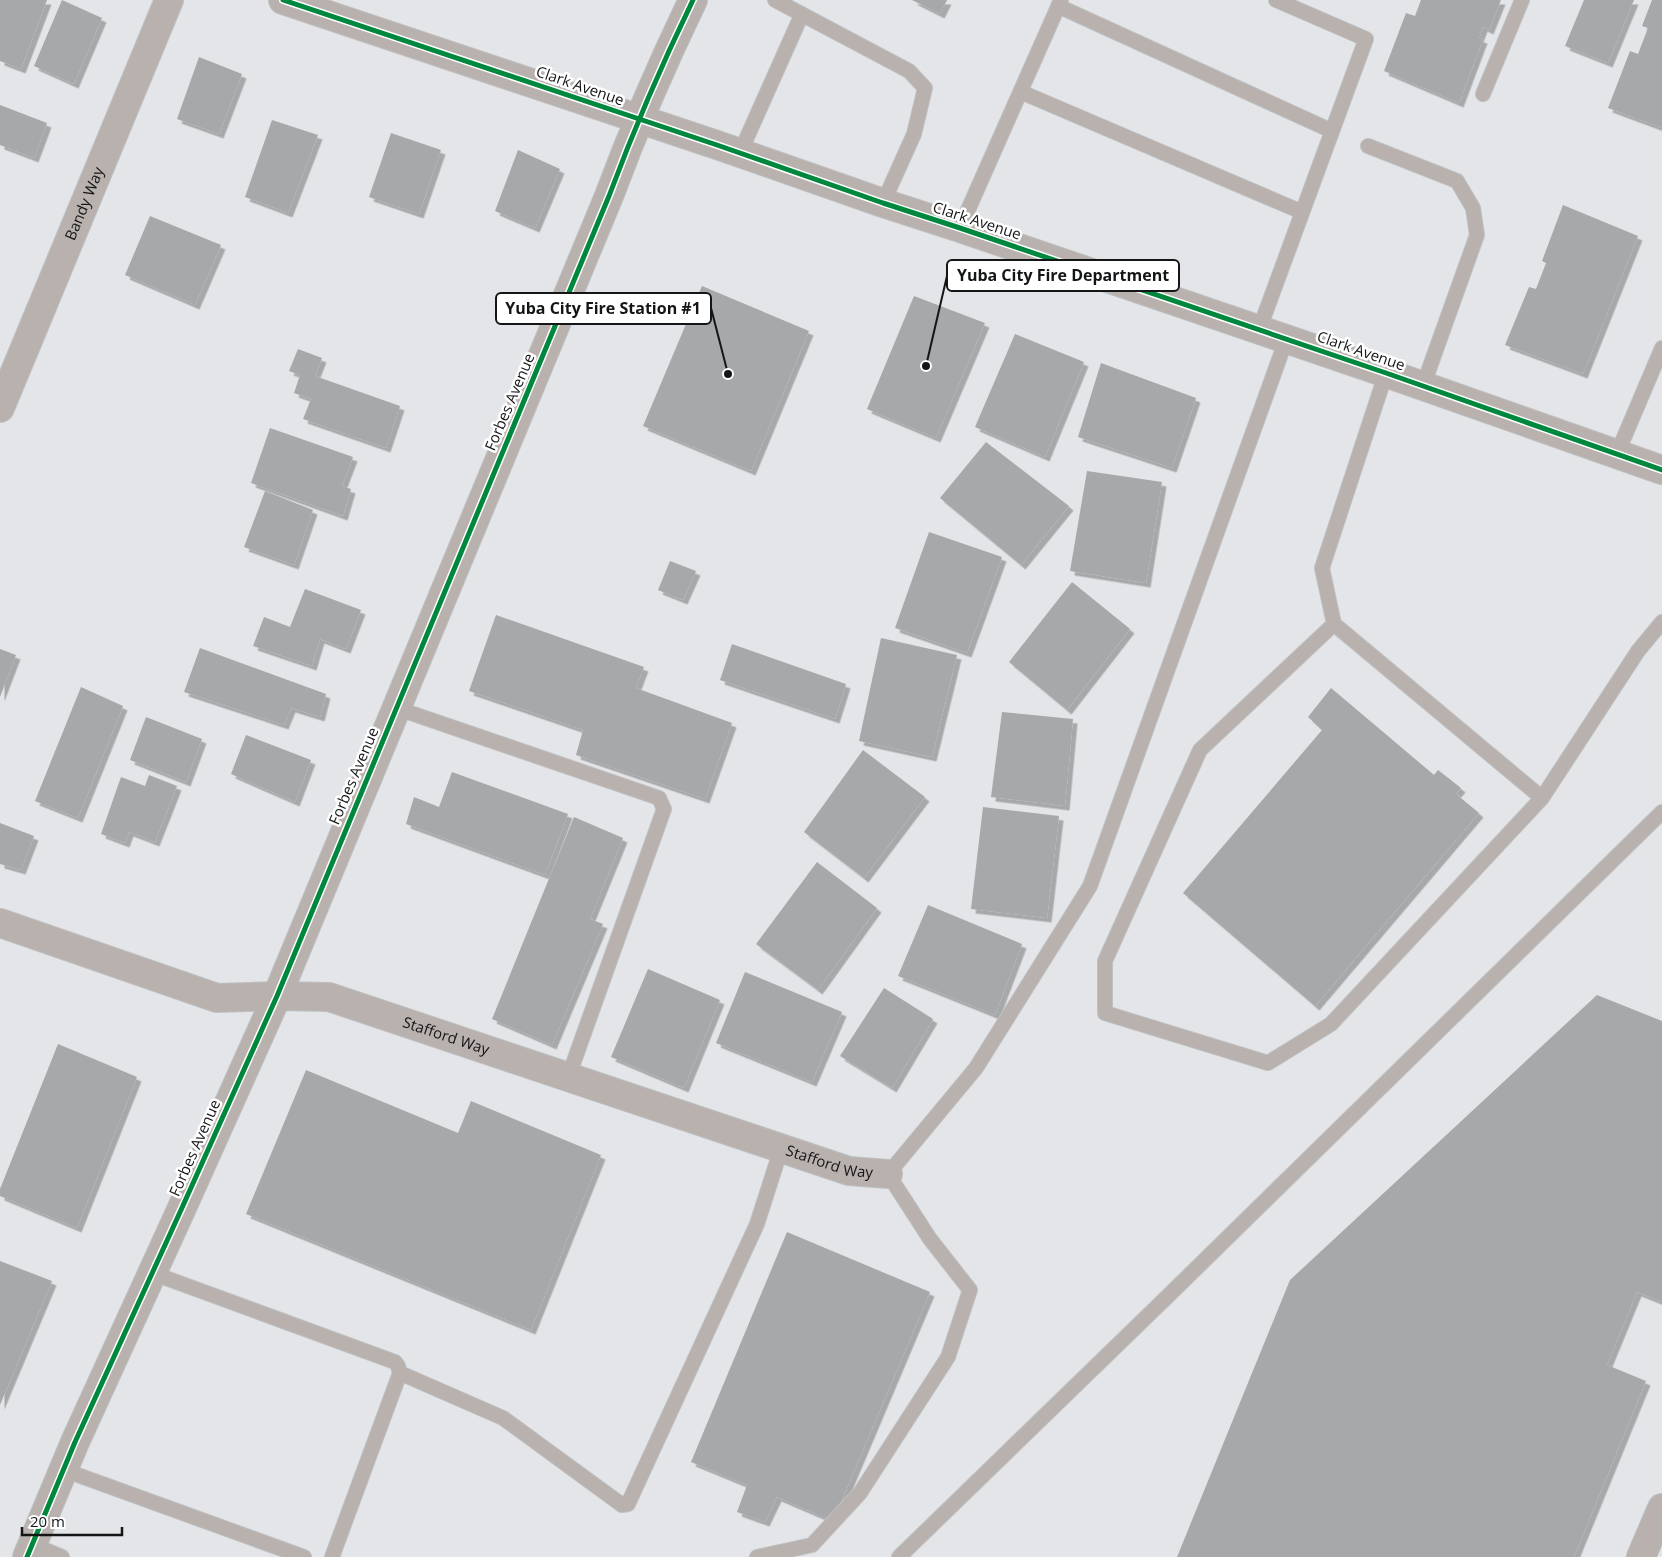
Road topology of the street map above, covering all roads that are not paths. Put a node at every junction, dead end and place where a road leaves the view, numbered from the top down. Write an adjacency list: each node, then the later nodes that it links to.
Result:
1 (169, 0): 23 (street, Bandy Way)
2 (693, 0): 11 (street, Forbes Avenue)
3 (775, 0): 8 (lane)
4 (1276, 0): 12 (lane)
5 (1522, 0): 10 (lane)
6 (289, 1): 11 (street, Clark Avenue)
7 (1060, 3): 9 (lane); 12 (lane)
8 (802, 14): 14 (lane); 15 (lane)
9 (1021, 92): 16 (lane); 17 (lane)
10 (1482, 94)
11 (638, 120): 14 (street, Clark Avenue); 28 (street, Forbes Avenue)
12 (1332, 131): 16 (lane)
13 (1368, 146): 22 (lane)
14 (740, 153): 15 (street, Clark Avenue)
15 (883, 203): 17 (street, Clark Avenue)
16 (1302, 212): 18 (lane)
17 (960, 228): 18 (street, Clark Avenue)
18 (1259, 330): 19 (street, Clark Avenue)
19 (1286, 340): 21 (street, Clark Avenue); 35 (lane)
20 (1662, 348): 24 (lane)
21 (1386, 372): 22 (street, Clark Avenue); 27 (lane)
22 (1423, 386): 24 (street, Clark Avenue)
23 (0, 408)
24 (1616, 454): 25 (street, Clark Avenue)
25 (1662, 470)
26 (1662, 622): 29 (lane)
27 (1334, 624): 29 (lane); 29 (lane)
28 (396, 708): 32 (street, Forbes Avenue); 33 (lane)
29 (1542, 798)
30 (1662, 812): 45 (lane)
31 (0, 922): 32 (street, Stafford Way)
32 (277, 996): 33 (street, Stafford Way); 36 (street, Forbes Avenue)
33 (568, 1078): 34 (street, Stafford Way)
34 (781, 1149): 35 (street, Stafford Way); 37 (lane)
35 (888, 1174): 44 (lane)
36 (152, 1272): 37 (lane); 38 (street, Forbes Avenue)
37 (400, 1373): 43 (lane)
38 (64, 1470): 40 (street, Forbes Avenue); 42 (lane)
39 (1662, 1508): 46 (street)
40 (30, 1551): 41 (lane)
41 (62, 1557)
42 (304, 1557)
43 (332, 1557)
44 (757, 1557)
45 (899, 1557)
46 (1641, 1557)

